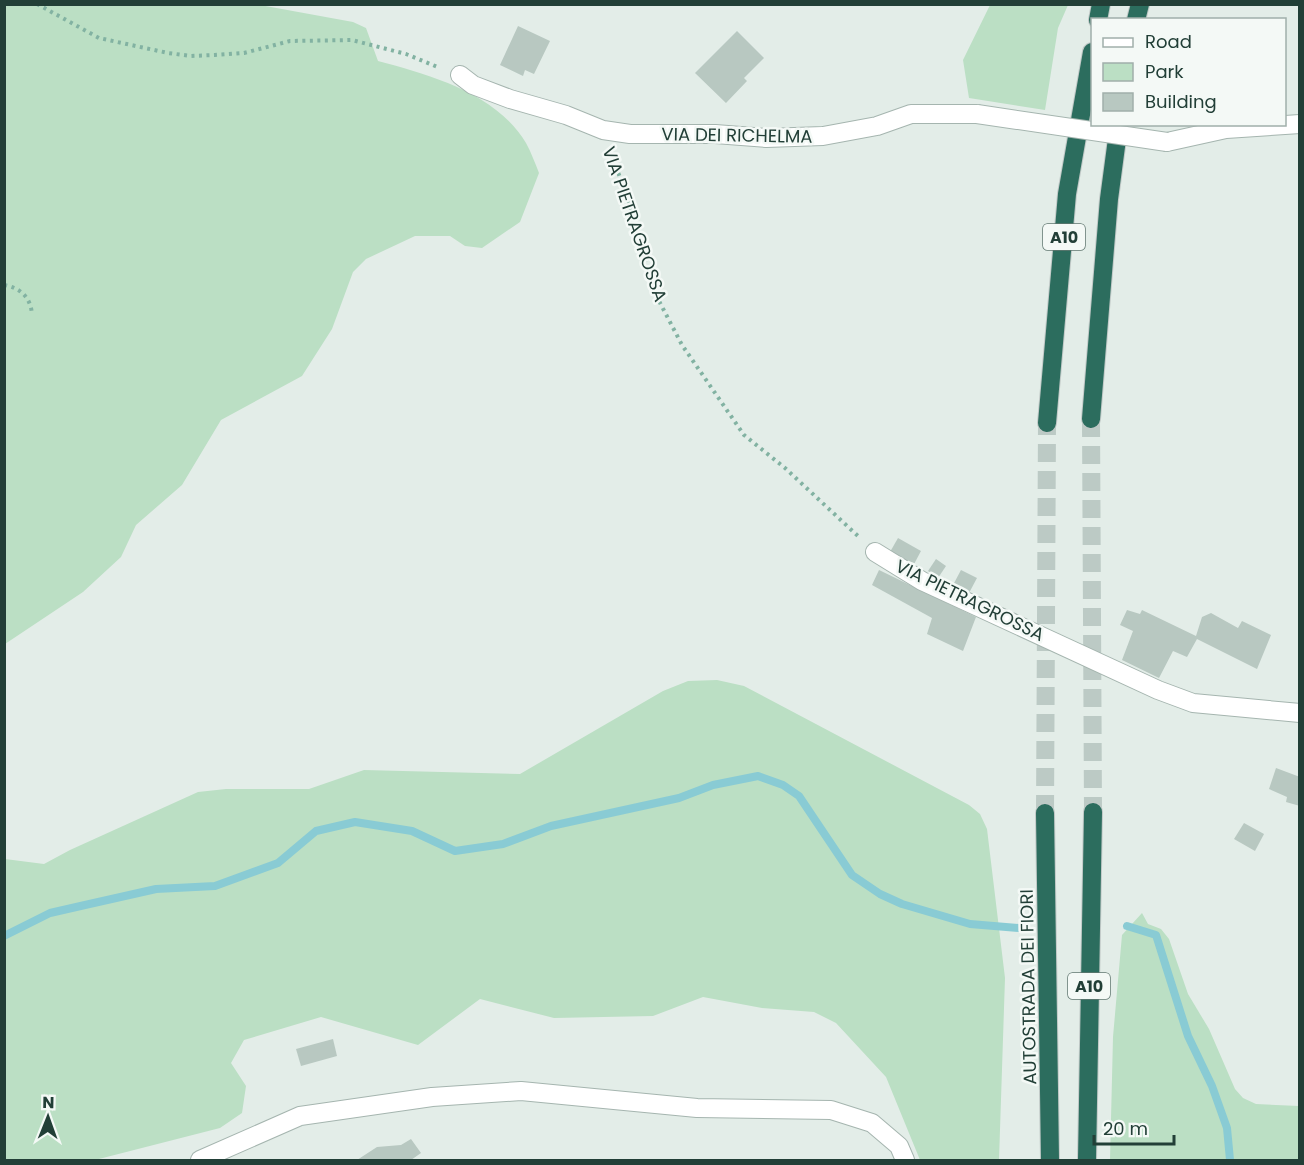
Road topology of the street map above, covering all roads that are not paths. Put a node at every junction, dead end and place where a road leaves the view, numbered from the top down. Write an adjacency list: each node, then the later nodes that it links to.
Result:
1 (1091, 58): 7 (highway, A10)
2 (460, 75): 5 (street, VIA PIETRAGROSSA)
3 (1119, 126): 6 (highway, A10)
4 (1270, 126): 5 (street, VIA DEI RICHELMA, bridge)
5 (603, 130)
6 (1091, 419)
7 (1047, 423)
8 (875, 552): 9 (street, VIA PIETRAGROSSA)
9 (1299, 713)
10 (1093, 812): 15 (highway, A10)
11 (1046, 813): 14 (highway, AUTOSTRADA DEI FIORI / A10)
12 (200, 1161): 13 (street)
13 (905, 1161)
14 (1050, 1161)
15 (1087, 1161)

